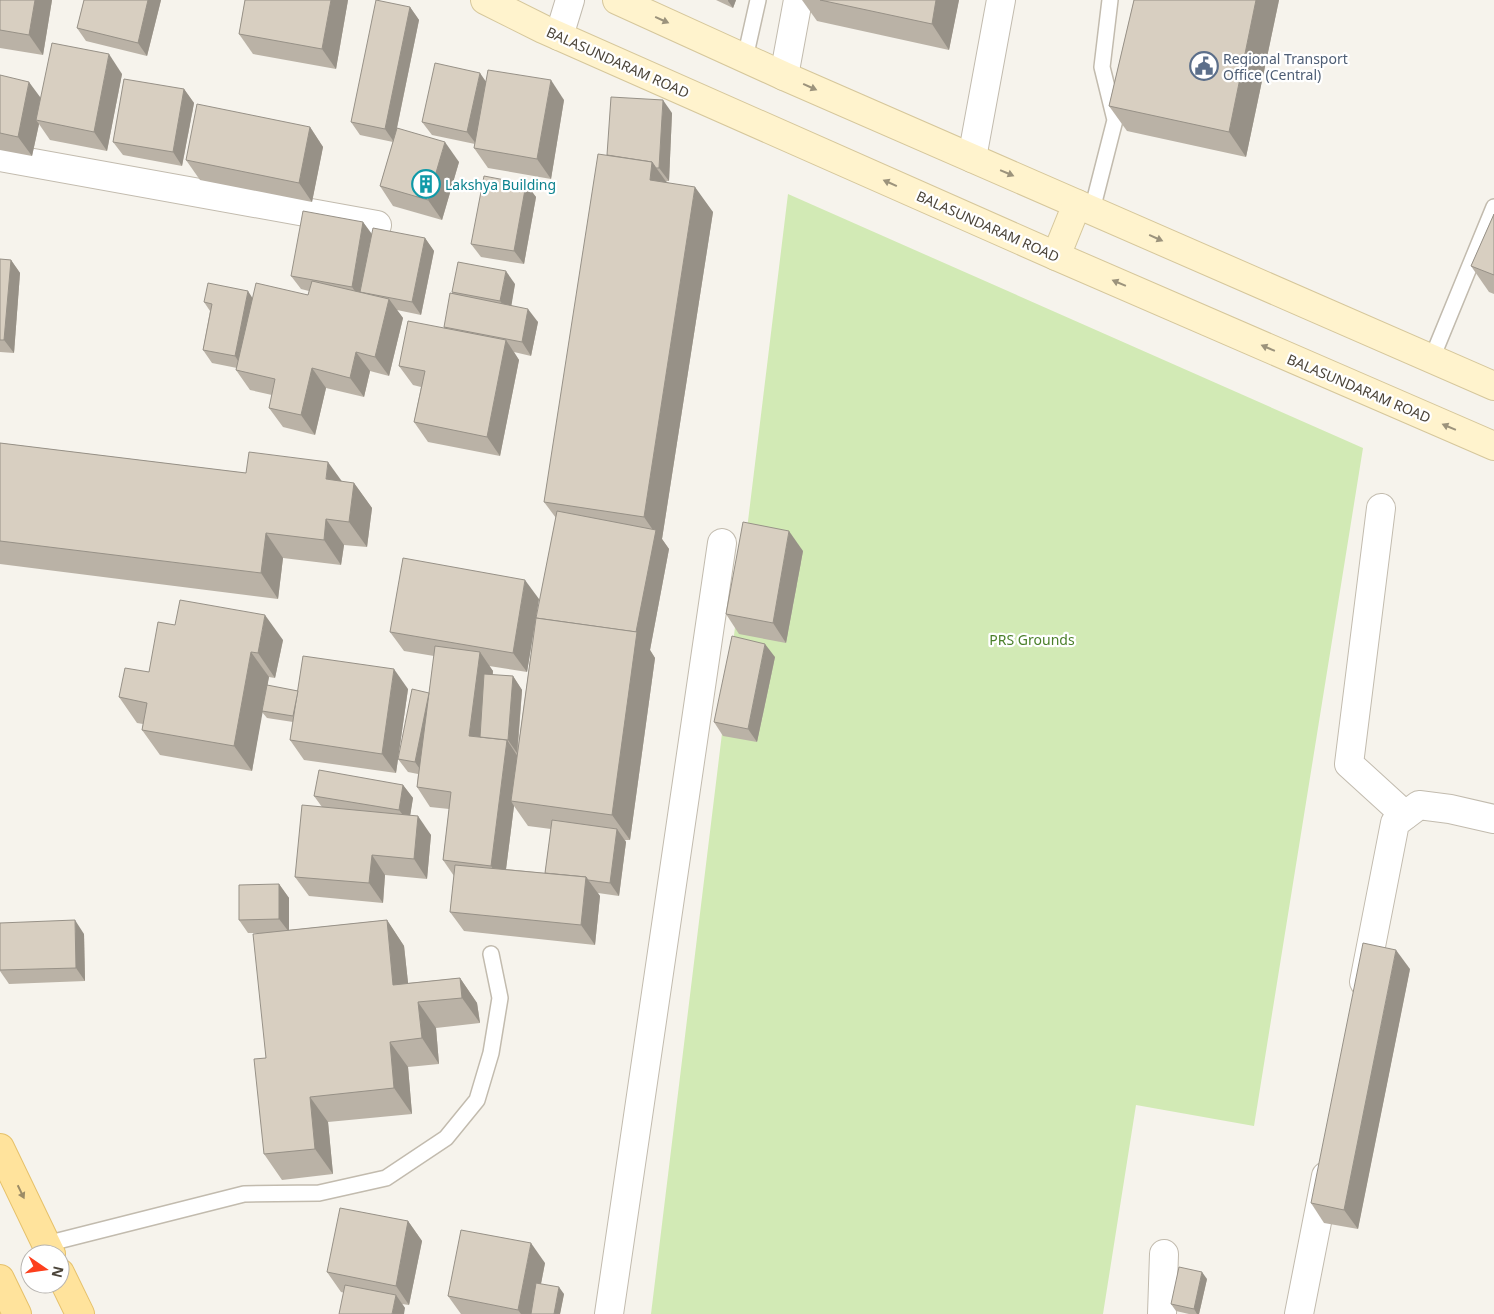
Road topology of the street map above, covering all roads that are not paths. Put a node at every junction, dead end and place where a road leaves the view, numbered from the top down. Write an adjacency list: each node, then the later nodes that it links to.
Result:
1 (485, 0): 8 (main road, BALASUNDARAM ROAD)
2 (570, 0): 8 (street)
3 (617, 0): 9 (main road, one-way to 9)
4 (758, 0): 9 (lane)
5 (798, 0): 10 (street)
6 (1001, 0): 12 (street)
7 (1110, 0): 13 (lane)
8 (559, 36): 16 (main road, BALASUNDARAM ROAD, one-way to 8)
9 (745, 58): 10 (main road)
10 (784, 76): 12 (main road, one-way to 12)
11 (0, 157): 15 (street)
12 (972, 158): 13 (main road, one-way to 13)
13 (1085, 207): 16 (main road); 17 (main road, one-way to 17)
14 (1494, 207): 17 (lane)
15 (377, 225)
16 (1056, 256): 19 (main road, BALASUNDARAM ROAD, one-way to 16)
17 (1432, 358): 18 (main road)
18 (1494, 386)
19 (1494, 446)
20 (1381, 508): 22 (street)
21 (722, 543): 35 (street)
22 (1405, 815): 23 (street); 25 (street)
23 (1494, 819)
24 (491, 954): 29 (lane)
25 (1359, 1006)
26 (0, 1148): 28 (main road, one-way to 28)
27 (1331, 1150): 37 (street)
28 (46, 1244)
29 (66, 1244)
30 (1164, 1254): 36 (street)
31 (0, 1279): 33 (main road)
32 (70, 1294): 34 (main road)
33 (17, 1314)
34 (80, 1314)
35 (609, 1314)
36 (1162, 1314)
37 (1299, 1314)

